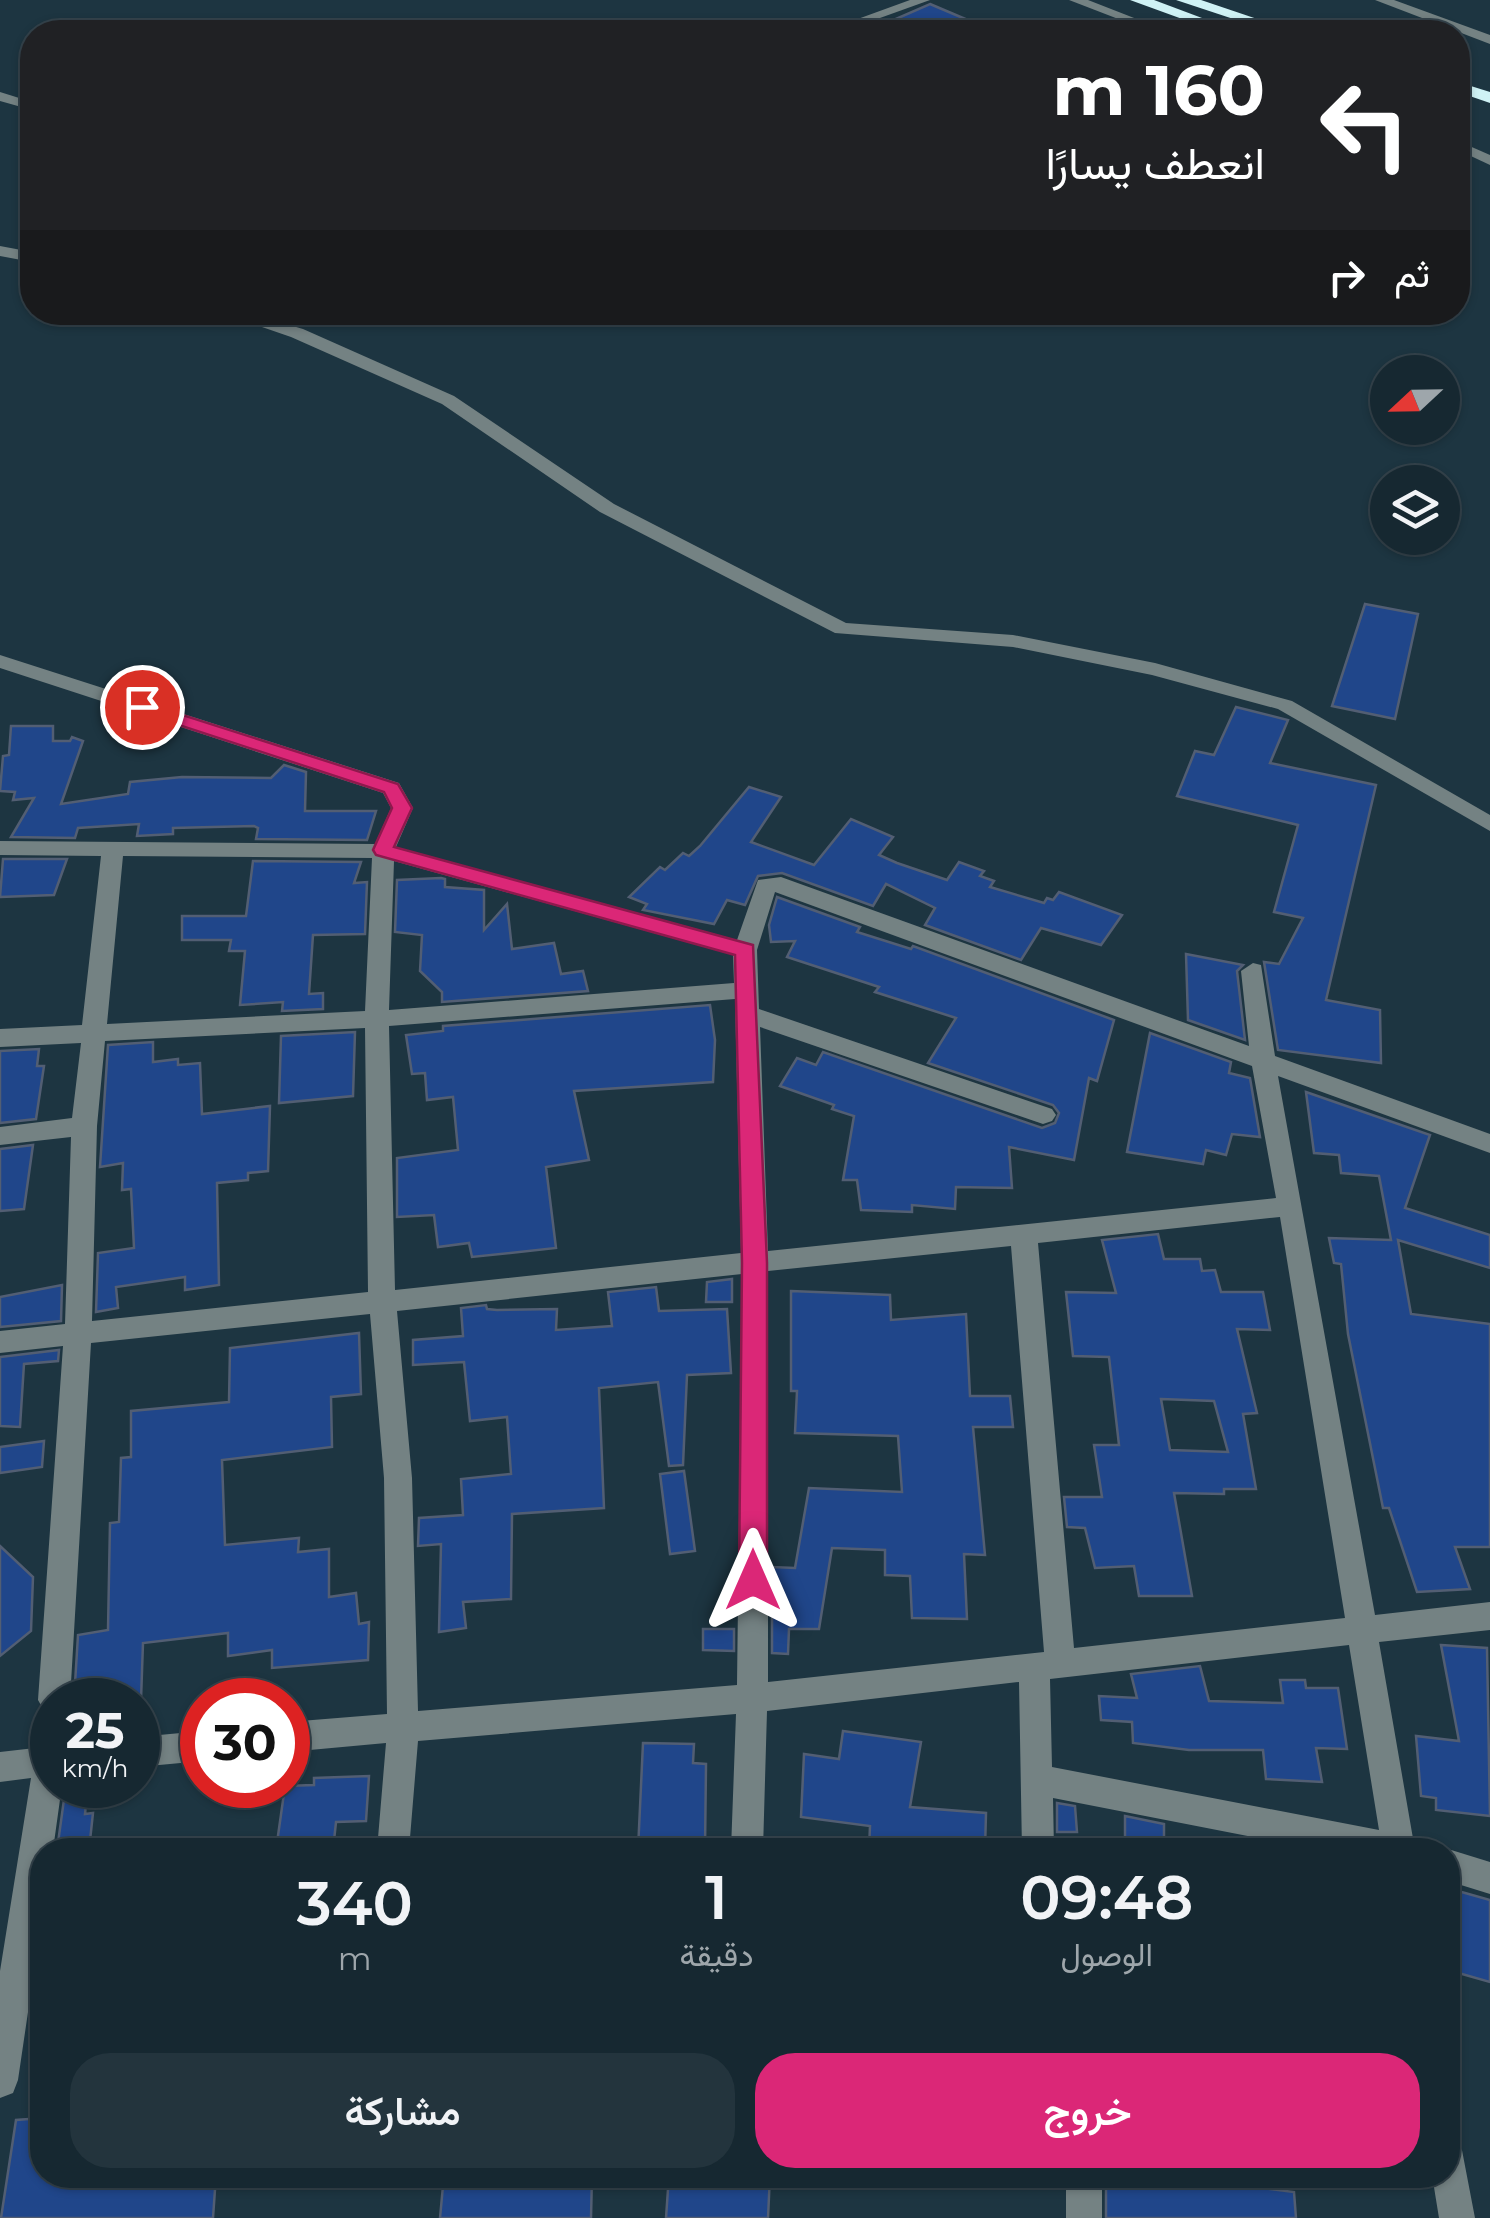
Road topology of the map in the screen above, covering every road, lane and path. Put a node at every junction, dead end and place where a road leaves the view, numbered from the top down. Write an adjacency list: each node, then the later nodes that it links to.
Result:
1 (923, 0): 6 (street)
2 (1076, 0): 7 (street)
3 (1138, 0): 8 (highway)
4 (1184, 0): 9 (highway)
5 (1382, 0): 10 (street)
6 (865, 20)
7 (1130, 20)
8 (1201, 20)
9 (1249, 20)
10 (1436, 20)
11 (270, 325): 13 (street)
12 (0, 661): 16 (street)
13 (1490, 824)
14 (0, 848): 15 (street)
15 (113, 848): 16 (street); 21 (street)
16 (383, 850): 17 (street); 20 (street)
17 (745, 950): 19 (street); 23 (street)
18 (1253, 971): 23 (street)
19 (748, 1002): 20 (street); 24 (street); 30 (street)
20 (377, 1019): 21 (street); 31 (street)
21 (93, 1034): 22 (street); 25 (street)
22 (0, 1038)
23 (1263, 1060): 27 (street); 28 (street)
24 (1043, 1115)
25 (84, 1126): 26 (street); 32 (street)
26 (0, 1136)
27 (1490, 1144)
28 (1291, 1206): 29 (street); 35 (street)
29 (1024, 1236): 30 (street); 36 (street)
30 (754, 1263): 31 (street); 38 (street)
31 (382, 1300): 32 (street); 39 (street)
32 (78, 1334): 33 (street); 37 (street)
33 (0, 1342)
34 (1490, 1616): 35 (street)
35 (1363, 1629): 36 (street); 50 (street)
36 (1047, 1665): 38 (street); 43 (street)
37 (55, 1678)
38 (752, 1698): 39 (street); 47 (street)
39 (403, 1725): 40 (street); 46 (street)
40 (310, 1735)
41 (30, 1764): 42 (street)
42 (0, 1767)
43 (1035, 1779): 48 (street); 49 (street)
44 (44, 1808): 45 (street)
45 (39, 1838)
46 (394, 1838)
47 (747, 1838)
48 (1037, 1838)
49 (1337, 1838)
50 (1397, 1838)
51 (1460, 1868): 52 (street)
52 (1490, 1878)
53 (30, 1893): 54 (street)
54 (0, 2080)
55 (1084, 2188): 57 (street)
56 (1452, 2188): 58 (street)
57 (1084, 2218)
58 (1457, 2218)

